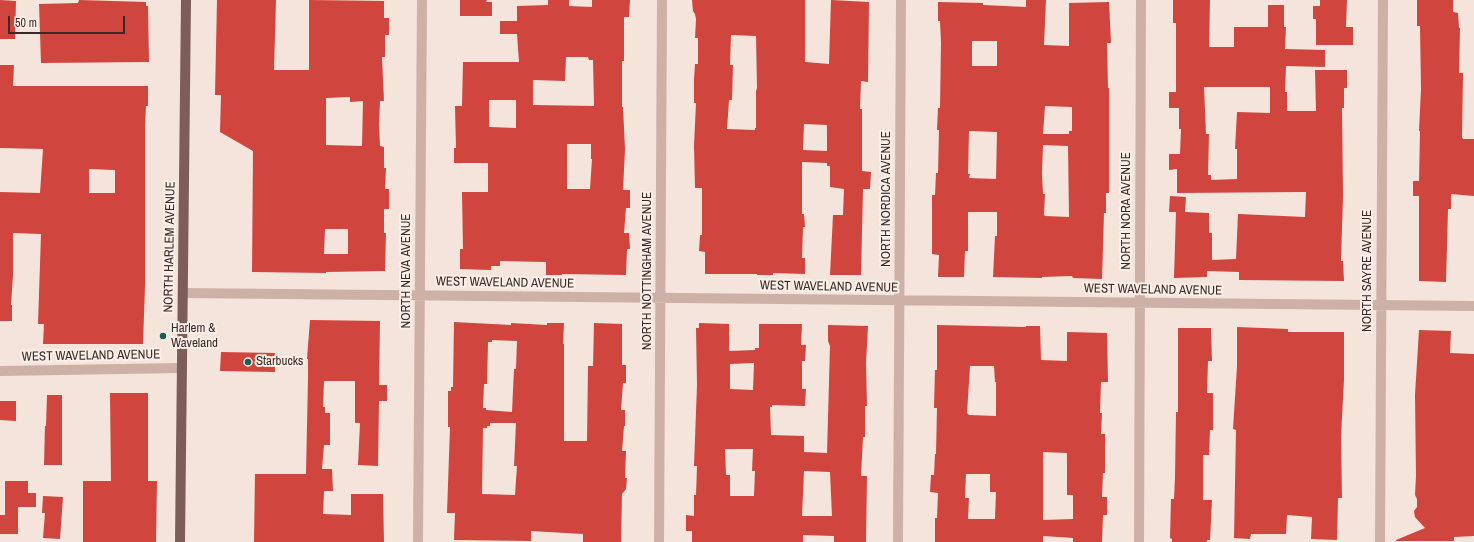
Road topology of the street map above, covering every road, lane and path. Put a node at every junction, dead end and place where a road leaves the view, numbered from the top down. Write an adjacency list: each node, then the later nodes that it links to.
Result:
1 (186, 0): 7 (main road, NORTH HARLEM AVENUE)
2 (422, 0): 8 (street, NORTH NEVA AVENUE)
3 (662, 0): 9 (street, NORTH NOTTINGHAM AVENUE)
4 (901, 0): 10 (street, NORTH NORDICA AVENUE)
5 (1141, 0): 11 (street, NORTH NORA AVENUE)
6 (1383, 0): 12 (street, NORTH SAYRE AVENUE)
7 (183, 294): 8 (street, WEST WAVELAND AVENUE); 14 (main road, NORTH HARLEM AVENUE)
8 (420, 296): 9 (street, WEST WAVELAND AVENUE); 17 (street, NORTH NEVA AVENUE)
9 (661, 298): 10 (street, WEST WAVELAND AVENUE); 18 (street, NORTH NOTTINGHAM AVENUE)
10 (900, 300): 11 (street, WEST WAVELAND AVENUE); 19 (street, NORTH NORDICA AVENUE)
11 (1139, 303): 12 (street, WEST WAVELAND AVENUE); 20 (street, NORTH NORA AVENUE)
12 (1381, 304): 13 (street, WEST WAVELAND AVENUE); 21 (street, NORTH SAYRE AVENUE)
13 (1474, 306)
14 (182, 368): 15 (street, WEST WAVELAND AVENUE); 16 (main road, NORTH HARLEM AVENUE)
15 (0, 371)
16 (180, 542)
17 (418, 542)
18 (659, 542)
19 (898, 542)
20 (1138, 542)
21 (1380, 542)

